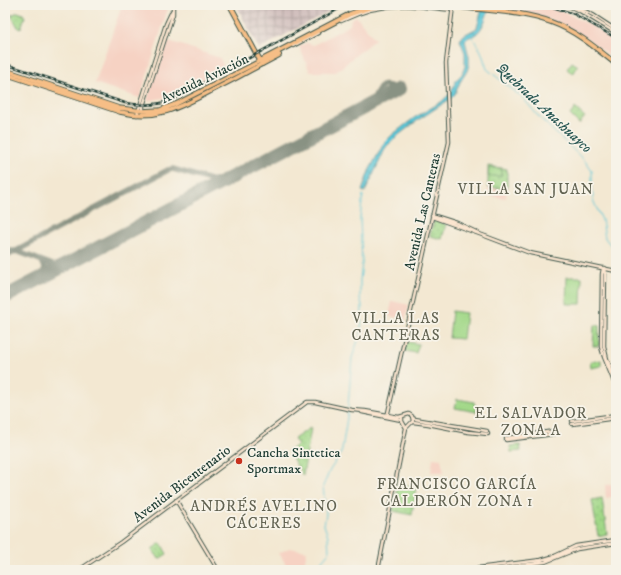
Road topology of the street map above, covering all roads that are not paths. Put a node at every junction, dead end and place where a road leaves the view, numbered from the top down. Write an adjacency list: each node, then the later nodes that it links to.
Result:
1 (173, 5): 9 (street)
2 (230, 5): 14 (highway)
3 (377, 5): 10 (highway, Avenida Aviación)
4 (448, 5): 8 (highway)
5 (566, 5): 12 (street)
6 (573, 5): 11 (street)
7 (387, 6): 8 (street); 10 (street)
8 (453, 8): 15 (highway); 20 (street, Avenida Las Canteras)
9 (173, 11): 18 (street); 19 (street)
10 (353, 14): 13 (highway, Avenida Aviación)
11 (616, 30)
12 (616, 33)
13 (294, 45): 14 (highway, Avenida Aviación); 14 (highway, Avenida Aviación)
14 (259, 62): 19 (main road, Avenida Aviación)
15 (616, 64)
16 (5, 70): 18 (main road, Avenida Aviación)
17 (5, 74): 18 (main road, Avenida Aviación)
18 (137, 113): 19 (main road, Avenida Aviación)
19 (143, 113)
20 (432, 216): 21 (street); 26 (street, Avenida Las Canteras)
21 (604, 268): 22 (street); 23 (street)
22 (616, 270)
23 (603, 298): 24 (street); 25 (street)
24 (616, 380)
25 (616, 387)
26 (387, 415): 27 (street, Avenida Bicentenario); 30 (street, Avenida Bicentenario); 38 (street, Avenida Bicentenario)
27 (403, 416): 29 (street); 30 (street)
28 (616, 417): 32 (street)
29 (413, 418): 31 (street); 31 (street)
30 (401, 420): 33 (street)
31 (413, 423): 34 (street)
32 (572, 423)
33 (404, 425): 34 (street); 35 (street)
34 (409, 426): 35 (street)
35 (406, 428): 43 (street)
36 (554, 432): 37 (street)
37 (506, 439)
38 (176, 500): 41 (street, Avenida Bicentenario); 42 (street)
39 (616, 540): 44 (street)
40 (616, 543): 45 (street)
41 (79, 570)
42 (218, 570)
43 (378, 570)
44 (462, 570)
45 (486, 570)

